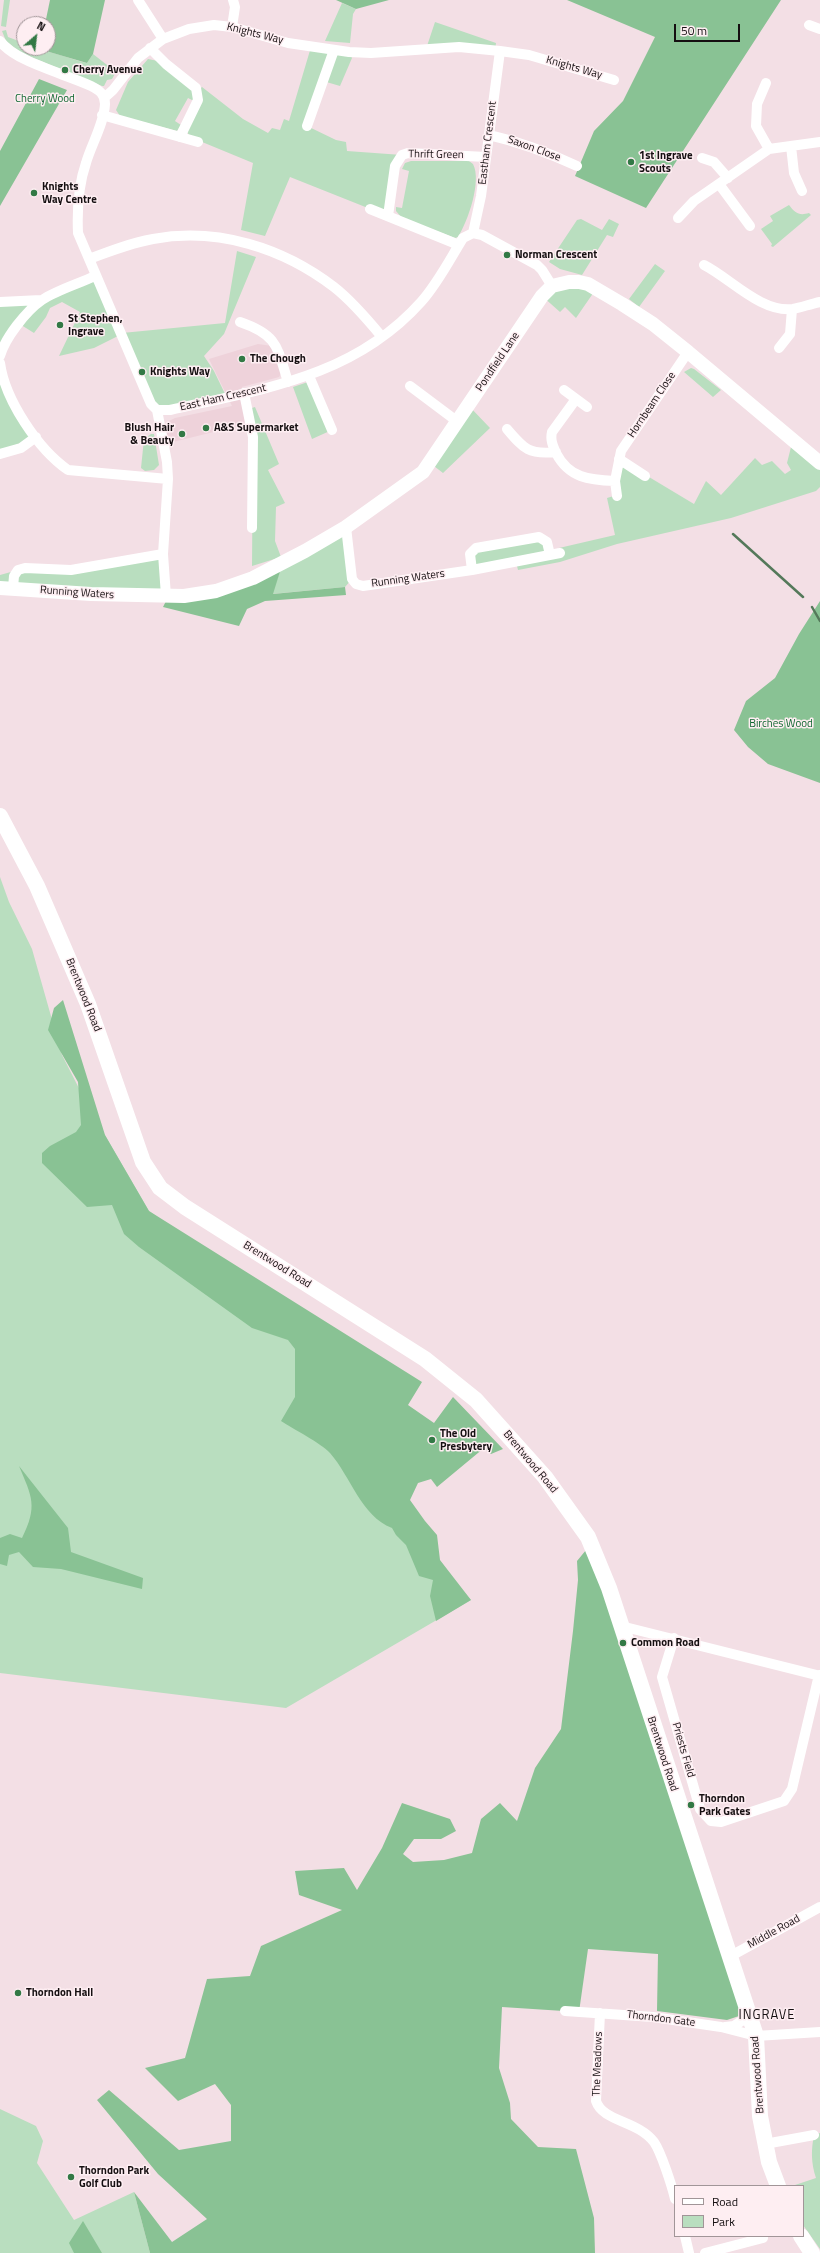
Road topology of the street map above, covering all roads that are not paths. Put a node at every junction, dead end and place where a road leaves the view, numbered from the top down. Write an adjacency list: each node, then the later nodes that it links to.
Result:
1 (138, 0): 6 (street)
2 (233, 0): 4 (street)
3 (809, 25): 5 (street)
4 (232, 27): 6 (street, Knights Way); 9 (street, Knights Way)
5 (820, 29)
6 (163, 39): 8 (street, Knights Way)
7 (2, 48): 13 (street)
8 (150, 48): 13 (street, Knights Way); 17 (street)
9 (334, 50): 10 (street, Knights Way); 15 (street)
10 (500, 51): 11 (street, Knights Way); 16 (street, Eastham Crescent)
11 (614, 80)
12 (766, 83): 21 (street)
13 (104, 98): 14 (street)
14 (102, 115): 17 (street); 34 (street)
15 (307, 126)
16 (489, 135): 22 (street, Eastham Crescent); 24 (street, Saxon Close)
17 (180, 137): 18 (street)
18 (198, 142)
19 (820, 142): 20 (street)
20 (791, 146): 21 (street); 27 (street)
21 (769, 148): 25 (street)
22 (486, 157): 29 (street, Thrift Green); 32 (street, Eastham Crescent)
23 (702, 158): 25 (street)
24 (577, 166)
25 (728, 178): 26 (street)
26 (718, 184): 30 (street); 31 (street)
27 (802, 191)
28 (370, 209): 29 (street)
29 (388, 216): 33 (street)
30 (678, 218)
31 (750, 226)
32 (473, 234): 33 (street, East Ham Crescent); 37 (street)
33 (459, 245): 43 (street, East Ham Crescent)
34 (89, 258): 36 (street); 43 (street)
35 (704, 265): 41 (street)
36 (95, 276): 38 (street); 55 (street)
37 (552, 286): 46 (street); 56 (street, Pondfield Lane)
38 (41, 300): 39 (street); 45 (street)
39 (0, 302)
40 (820, 302): 41 (street)
41 (792, 309): 44 (street)
42 (240, 322): 49 (street)
43 (382, 337): 48 (street, East Ham Crescent)
44 (779, 348)
45 (1, 349)
46 (688, 352): 62 (street, Hornbeam Close); 63 (street)
47 (0, 363): 59 (street)
48 (309, 376): 49 (street, East Ham Crescent); 58 (street)
49 (288, 382): 52 (street, East Ham Crescent)
50 (410, 386): 56 (street)
51 (564, 390): 53 (street)
52 (244, 393): 55 (street, East Ham Crescent); 69 (street)
53 (576, 399): 54 (street); 60 (street)
54 (587, 407)
55 (158, 410): 65 (street)
56 (458, 422): 68 (street, Pondfield Lane)
57 (507, 429): 60 (street)
58 (332, 430)
59 (36, 437): 61 (street); 65 (street)
60 (556, 452): 66 (street)
61 (0, 454)
62 (619, 459): 64 (street); 66 (street, Hornbeam Close)
63 (820, 463)
64 (645, 476)
65 (168, 479): 70 (street)
66 (615, 481): 67 (street, Hornbeam Close)
67 (617, 496)
68 (346, 527): 71 (street, Running Waters); 73 (street, Pondfield Lane)
69 (252, 528)
70 (163, 554): 72 (street, Running Waters); 73 (street)
71 (472, 570): 71 (street, Running Waters)
72 (6, 588): 73 (street, Running Waters)
73 (166, 596)
74 (0, 816): 75 (main road, Brentwood Road)
75 (621, 1626): 76 (street); 79 (main road, Brentwood Road)
76 (674, 1638): 77 (street); 77 (street, Priests Field)
77 (820, 1675)
78 (820, 1907): 79 (street, Middle Road)
79 (729, 1958): 82 (main road, Brentwood Road)
80 (565, 2011): 81 (street, Thorndon Gate)
81 (600, 2013): 83 (street, Thorndon Gate); 89 (street, The Meadows)
82 (749, 2016): 83 (street); 85 (main road, Brentwood Road)
83 (721, 2027): 85 (street, Thorndon Gate)
84 (820, 2032): 85 (street, Thorndon Gate)
85 (756, 2036): 87 (main road, Brentwood Road)
86 (814, 2135): 87 (street)
87 (765, 2144): 88 (main road, Brentwood Road)
88 (778, 2185)
89 (674, 2196)
90 (685, 2237): 93 (street)
91 (802, 2237): 95 (main road)
92 (763, 2238): 94 (street)
93 (689, 2253)
94 (705, 2253)
95 (812, 2253)

